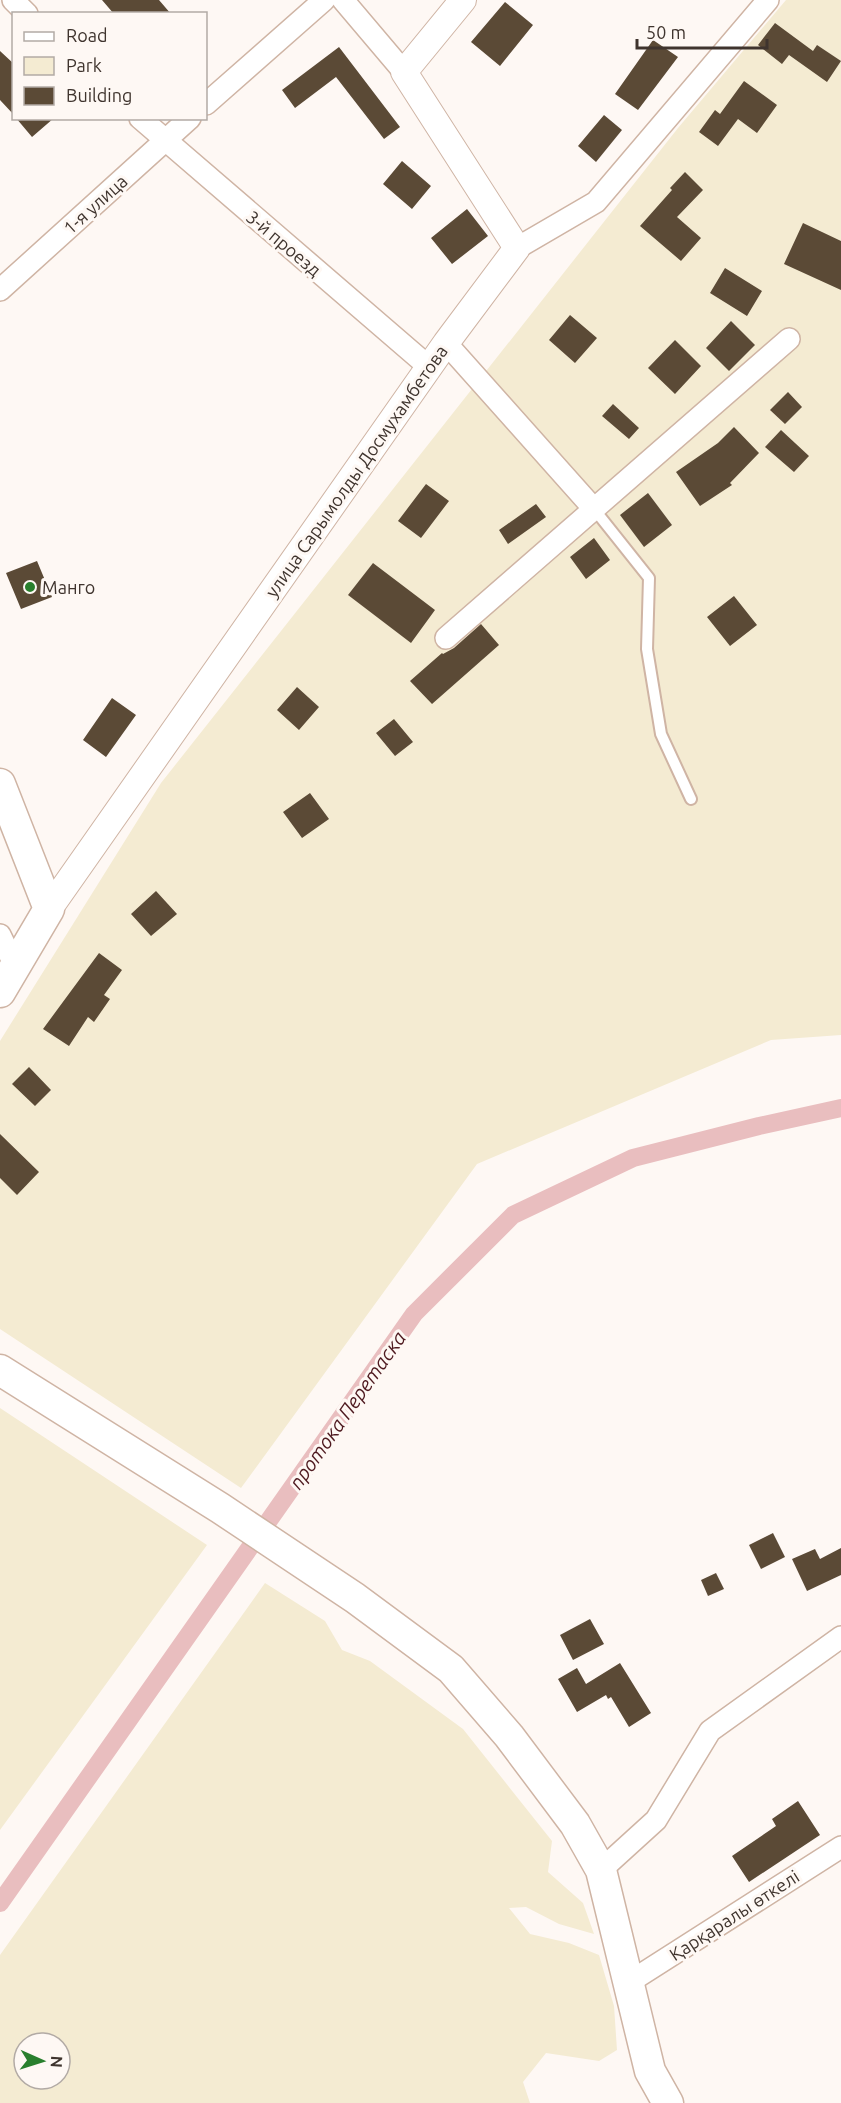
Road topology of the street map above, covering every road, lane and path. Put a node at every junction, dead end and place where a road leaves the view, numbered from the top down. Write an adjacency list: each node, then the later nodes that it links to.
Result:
1 (13, 0): 6 (street)
2 (324, 0): 8 (street)
3 (343, 0): 7 (street)
4 (463, 0): 7 (street)
5 (768, 0): 12 (street, улица Сарымолды Досмухамбетова)
6 (25, 12)
7 (405, 72): 12 (street)
8 (207, 104)
9 (142, 120): 11 (street, 3-й проезд)
10 (188, 120): 11 (street, 1-я улица)
11 (164, 141): 13 (street, 1-я улица); 16 (street, 3-й проезд)
12 (518, 248): 15 (street, улица Сарымолды Досмухамбетова)
13 (0, 290)
14 (789, 339): 17 (street)
15 (446, 343): 16 (street, улица Сарымолды Досмухамбетова); 17 (street)
16 (429, 367): 21 (street, улица Сарымолды Досмухамбетова)
17 (594, 509): 18 (street); 20 (lane)
18 (446, 638)
19 (0, 784): 21 (main road)
20 (691, 799)
21 (49, 909): 23 (main road, улица Сарымолды Досмухамбетова)
22 (0, 935): 23 (street)
23 (15, 966): 24 (main road, улица Сарымолды Досмухамбетова)
24 (0, 992)
25 (0, 1370): 28 (main road)
26 (841, 1637): 28 (street)
27 (841, 1847): 29 (street, Қарқаралы өткелі)
28 (601, 1870): 29 (main road)
29 (628, 1983): 30 (main road)
30 (668, 2103)

